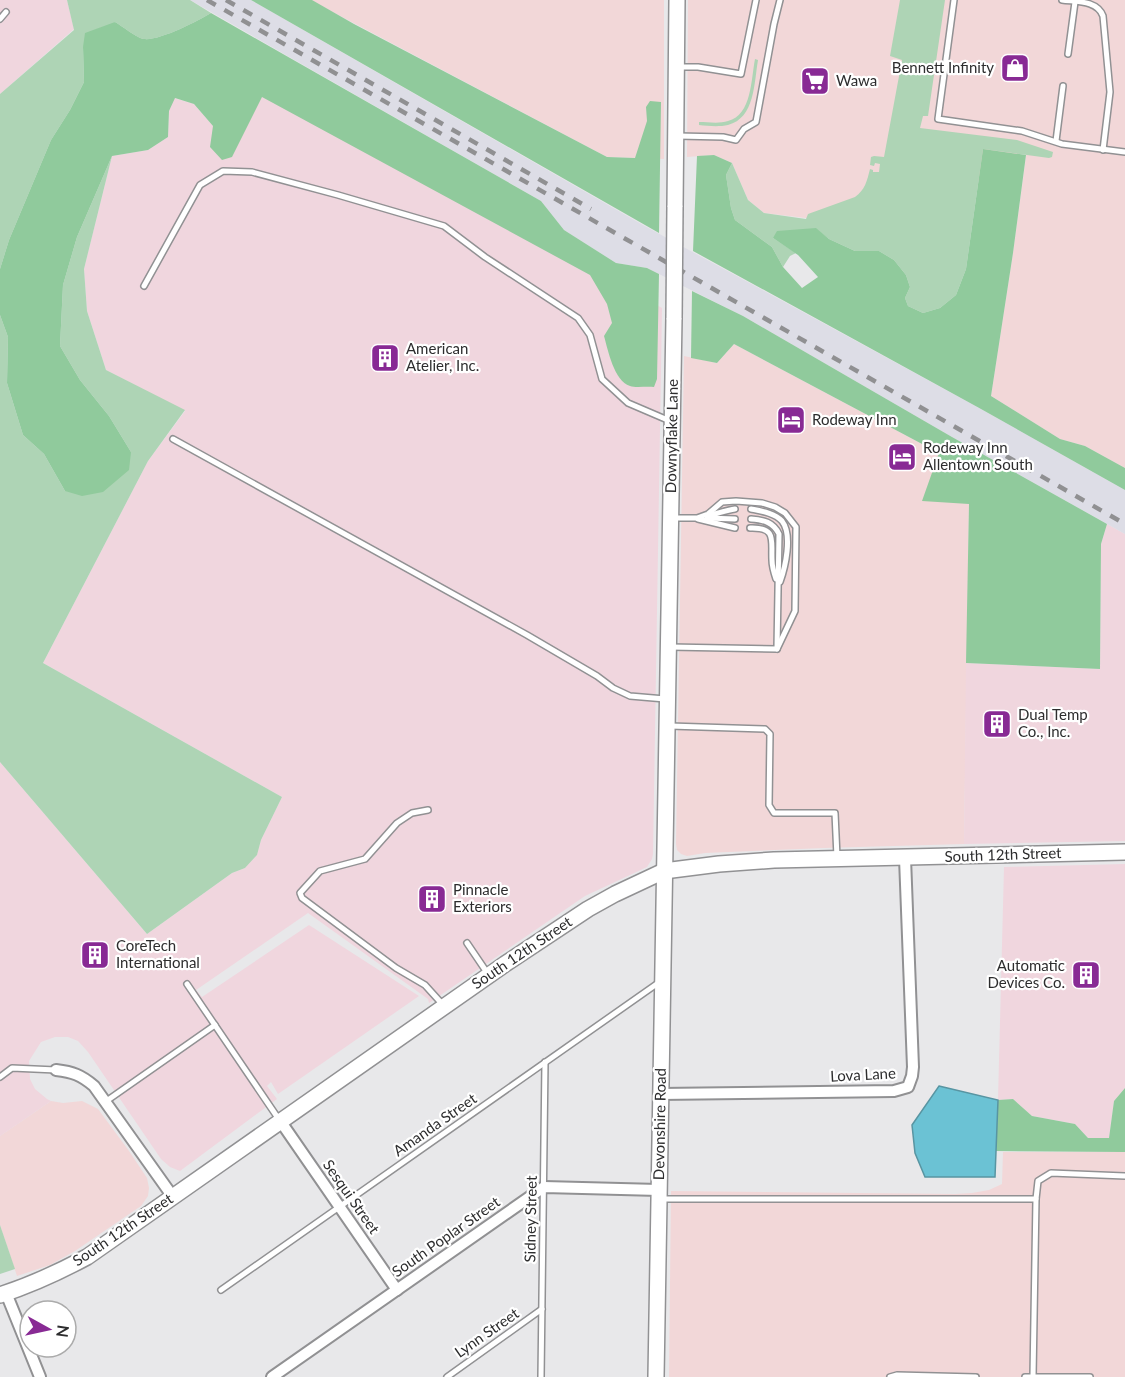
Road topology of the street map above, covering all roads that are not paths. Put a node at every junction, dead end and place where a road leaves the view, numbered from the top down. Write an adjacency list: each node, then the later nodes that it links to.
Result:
1 (676, 0): 10 (street, Downyflake Lane)
2 (756, 0): 10 (lane)
3 (780, 0): 12 (lane)
4 (954, 0): 13 (lane)
5 (1062, 0): 6 (lane)
6 (1075, 2): 9 (lane); 14 (lane)
7 (6, 12): 8 (lane)
8 (0, 19)
9 (1068, 54)
10 (676, 67): 12 (street, Downyflake Lane)
11 (1063, 86): 13 (lane)
12 (676, 136): 17 (street, Downyflake Lane, bridge)
13 (1056, 141): 14 (lane)
14 (1103, 150): 15 (lane)
15 (1125, 152)
16 (144, 286): 17 (lane)
17 (672, 422): 21 (street, Downyflake Lane)
18 (172, 439): 30 (lane)
19 (735, 509): 22 (lane)
20 (751, 509): 27 (lane)
21 (670, 518): 22 (lane); 28 (street, Downyflake Lane)
22 (697, 518): 23 (lane); 25 (lane); 29 (lane)
23 (735, 519)
24 (751, 519): 27 (lane)
25 (735, 528)
26 (750, 528): 27 (lane)
27 (778, 586): 29 (lane)
28 (668, 647): 29 (lane); 30 (street, Downyflake Lane)
29 (777, 649)
30 (667, 699): 31 (street, Downyflake Lane)
31 (667, 726): 35 (lane); 36 (street, Downyflake Lane)
32 (428, 810): 41 (lane)
33 (1125, 852): 34 (street, South 12th Street)
34 (905, 858): 35 (street, South 12th Street); 46 (street, Lova Lane)
35 (837, 859): 36 (street, South 12th Street)
36 (664, 872): 38 (street, South 12th Street); 39 (street, Devonshire Road)
37 (467, 943): 38 (lane)
38 (489, 976): 41 (street, South 12th Street)
39 (662, 980): 43 (lane, Amanda Street); 46 (street, Devonshire Road)
40 (187, 984): 42 (lane)
41 (445, 1007): 48 (street, South 12th Street)
42 (215, 1025): 47 (lane); 48 (lane)
43 (545, 1062): 50 (lane, Sidney Street); 54 (lane, Amanda Street)
44 (56, 1070): 45 (lane); 47 (street)
45 (0, 1077)
46 (660, 1094): 51 (street, Devonshire Road)
47 (105, 1102): 52 (street)
48 (281, 1122): 52 (street, South 12th Street); 54 (street, Sesqui Street)
49 (1125, 1176): 53 (lane)
50 (544, 1187): 51 (street); 56 (street, South Poplar Street); 58 (lane, Sidney Street)
51 (659, 1195): 53 (lane); 63 (street, Devonshire Road)
52 (173, 1197): 57 (street, South 12th Street)
53 (1036, 1199): 67 (lane)
54 (339, 1207): 55 (lane, Amanda Street); 56 (street, Sesqui Street)
55 (221, 1290)
56 (397, 1290): 60 (street, South Poplar Street)
57 (3, 1294): 59 (street)
58 (542, 1309): 61 (lane, Lynn Street); 62 (lane, Sidney Street)
59 (40, 1377)
60 (272, 1377)
61 (447, 1377)
62 (541, 1377)
63 (656, 1377)
64 (890, 1377): 65 (lane)
65 (976, 1377)
66 (1025, 1377): 67 (lane)
67 (1033, 1377): 68 (lane)
68 (1090, 1377)

